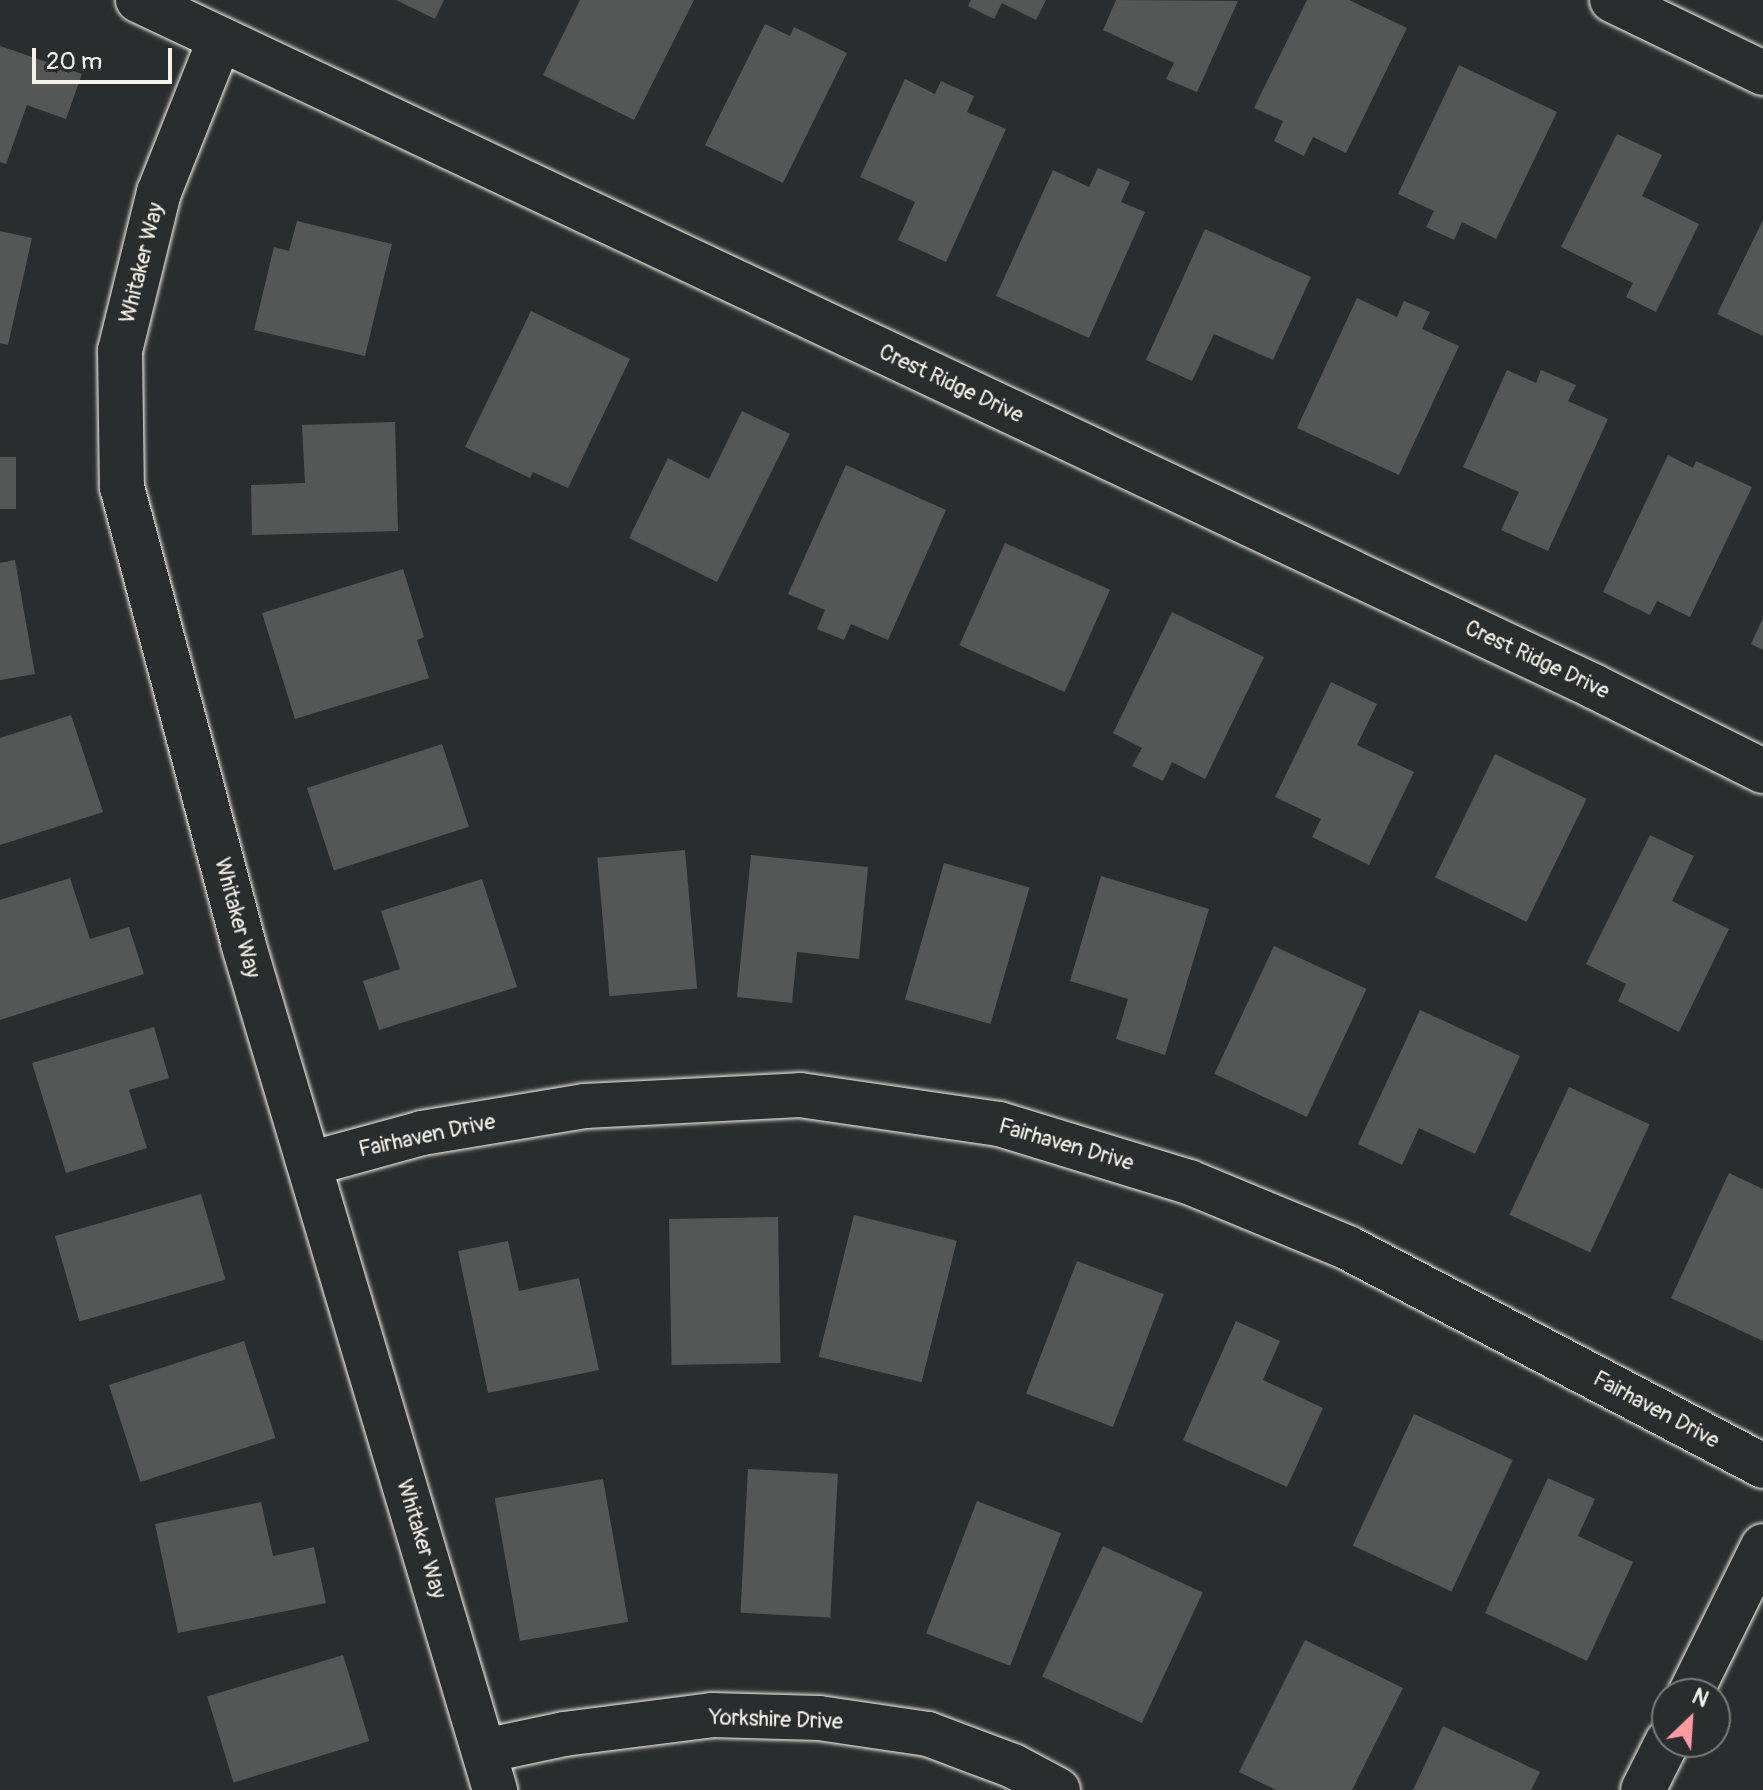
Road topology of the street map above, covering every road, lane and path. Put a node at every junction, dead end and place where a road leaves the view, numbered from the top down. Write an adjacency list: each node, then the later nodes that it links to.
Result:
1 (138, 0): 3 (street, Crest Ridge Drive)
2 (1612, 0): 4 (street)
3 (220, 39): 5 (street, Crest Ridge Drive); 6 (street, Whitaker Way)
4 (1763, 73)
5 (1763, 771)
6 (309, 1164): 7 (street, Fairhaven Drive); 11 (street, Whitaker Way)
7 (1763, 1466)
8 (1763, 1546): 9 (street)
9 (1698, 1678)
10 (1659, 1758): 13 (street)
11 (490, 1771): 12 (street, Yorkshire Drive)
12 (1058, 1790)
13 (1643, 1790)

